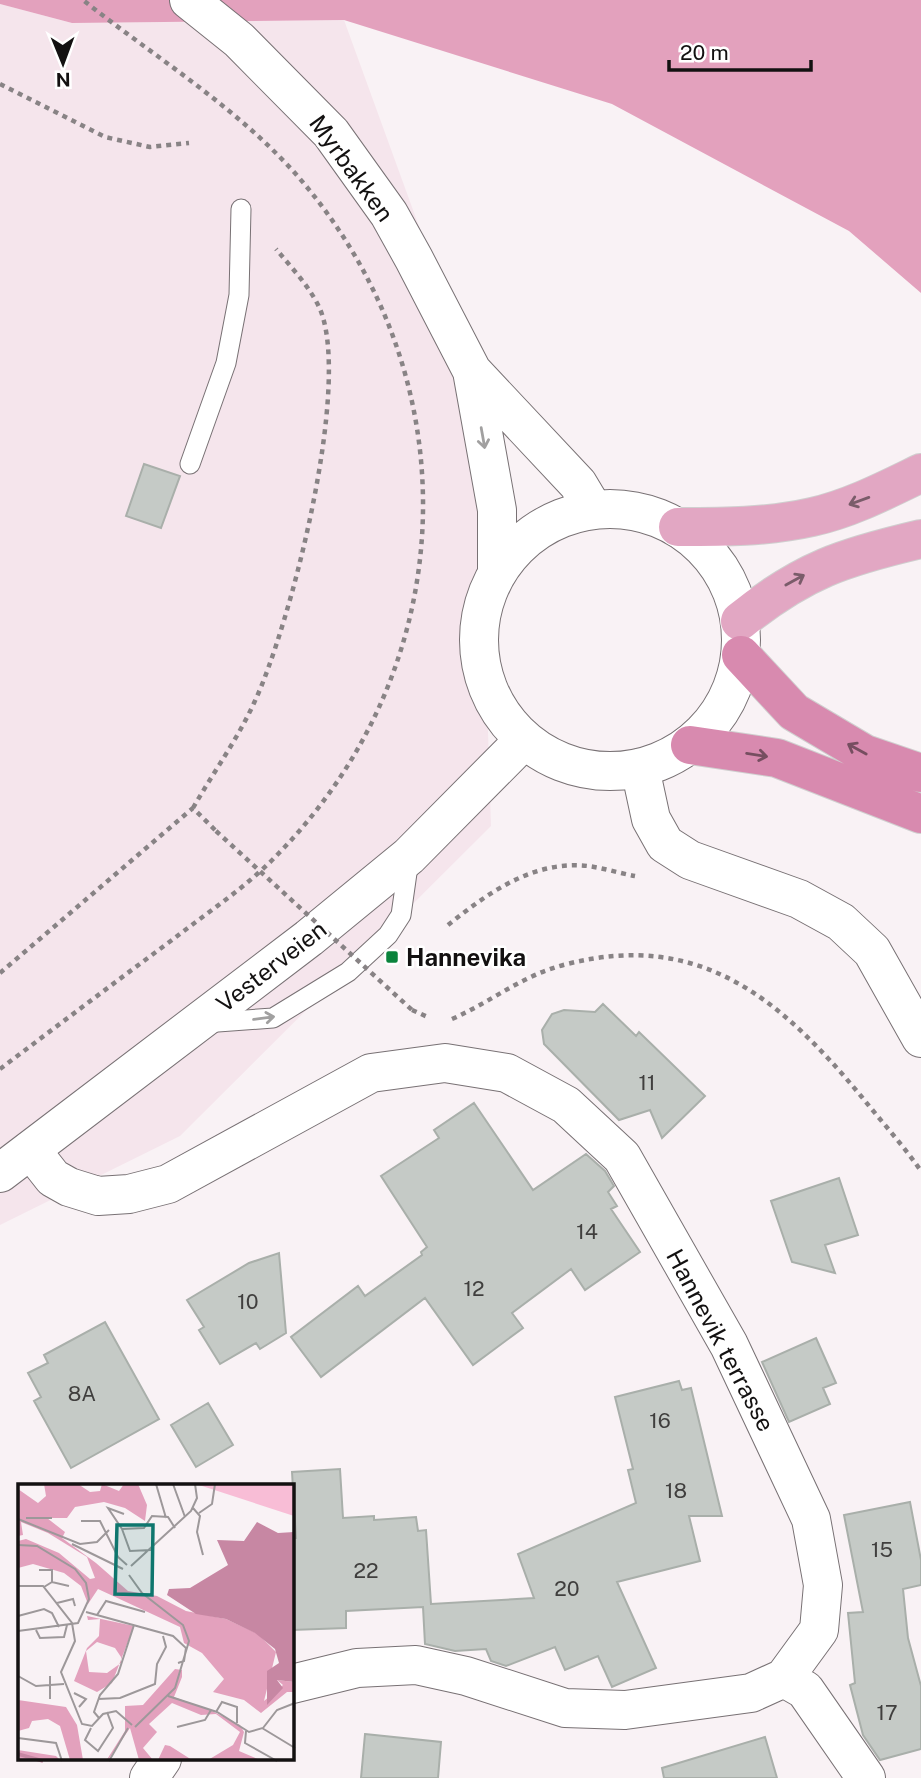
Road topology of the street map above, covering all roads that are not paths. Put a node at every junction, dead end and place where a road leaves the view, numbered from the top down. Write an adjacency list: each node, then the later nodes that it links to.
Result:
1 (189, 0): 3 (street, Myrbakken)
2 (241, 209): 4 (lane)
3 (472, 371): 6 (street, Myrbakken); 9 (street, Myrbakken, one-way to 9)
4 (190, 464)
5 (921, 473): 7 (main road, one-way to 7)
6 (593, 509): 7 (street); 9 (street)
7 (678, 527): 10 (street)
8 (921, 539): 10 (main road, one-way to 8)
9 (497, 571): 11 (street)
10 (741, 638): 12 (street); 14 (highway, one-way to 10)
11 (524, 740): 13 (street); 16 (street, Vesterveien)
12 (690, 745): 13 (street); 15 (highway, one-way to 15)
13 (640, 768): 18 (street)
14 (921, 773)
15 (921, 814)
16 (410, 856): 17 (street, Vesterveien); 17 (lane, one-way to 16)
17 (196, 1024): 19 (street, Vesterveien)
18 (921, 1038)
19 (31, 1150): 20 (street, Vesterveien); 21 (street, Hannevik terrasse)
20 (0, 1173)
21 (784, 1678): 22 (street, Hannevik terrasse); 25 (street)
22 (294, 1684)
23 (161, 1760): 24 (street)
24 (149, 1778)
25 (866, 1778)

